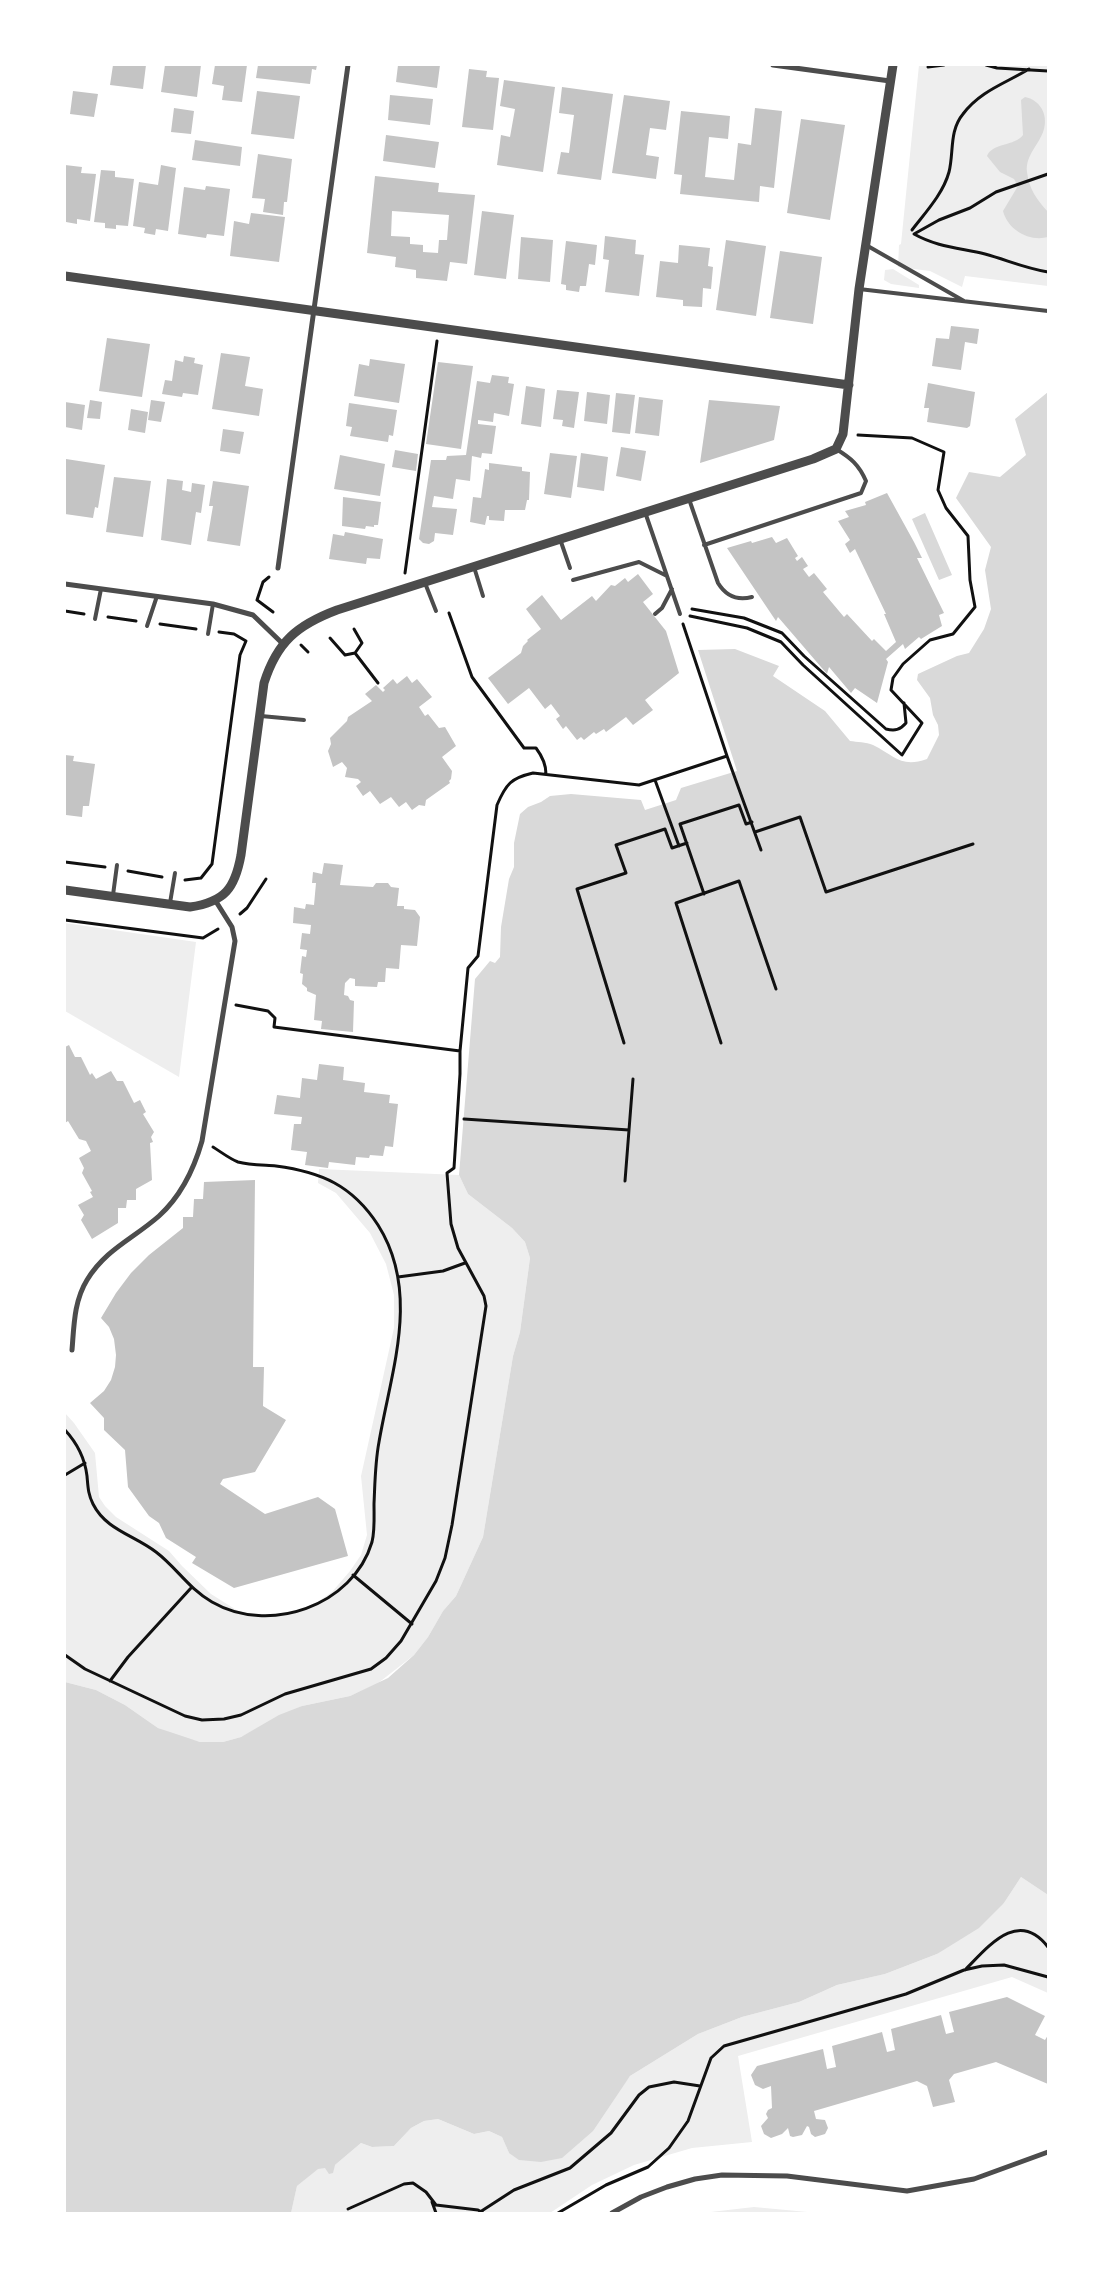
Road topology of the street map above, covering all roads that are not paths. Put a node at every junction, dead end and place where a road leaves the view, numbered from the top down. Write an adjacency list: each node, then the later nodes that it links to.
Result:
1 (348, 65): 10 (street)
2 (773, 65): 4 (street)
3 (893, 65): 4 (street)
4 (890, 81): 5 (street)
5 (866, 244): 7 (street); 8 (lane)
6 (65, 276): 10 (street)
7 (859, 289): 8 (lane); 11 (street)
8 (966, 302): 9 (lane)
9 (1048, 311)
10 (313, 312): 11 (street); 18 (street)
11 (848, 385): 12 (street)
12 (836, 449): 13 (street); 16 (lane)
13 (689, 498): 14 (street); 16 (lane)
14 (645, 512): 15 (street); 20 (lane)
15 (560, 540): 17 (street); 19 (lane)
16 (704, 545): 28 (lane)
17 (474, 566): 22 (street); 27 (lane)
18 (278, 568)
19 (570, 568)
20 (667, 576): 21 (lane); 25 (lane)
21 (573, 580)
22 (425, 582): 30 (lane); 36 (street)
23 (65, 584): 24 (street)
24 (101, 589): 26 (street); 33 (lane)
25 (672, 589): 31 (lane); 32 (lane)
26 (157, 596): 29 (street); 34 (lane)
27 (484, 596)
28 (752, 597)
29 (213, 604): 35 (lane); 36 (street)
30 (436, 612)
31 (655, 614)
32 (680, 614)
33 (96, 617)
34 (148, 625)
35 (208, 633)
36 (282, 643): 37 (street)
37 (259, 715): 38 (lane); 43 (street)
38 (304, 720)
39 (117, 867): 42 (lane)
40 (175, 873): 44 (lane)
41 (65, 890): 42 (street)
42 (112, 897): 44 (street)
43 (215, 900): 44 (street); 45 (street)
44 (170, 905)
45 (72, 1350)
46 (1048, 2152): 47 (street)
47 (612, 2213)

